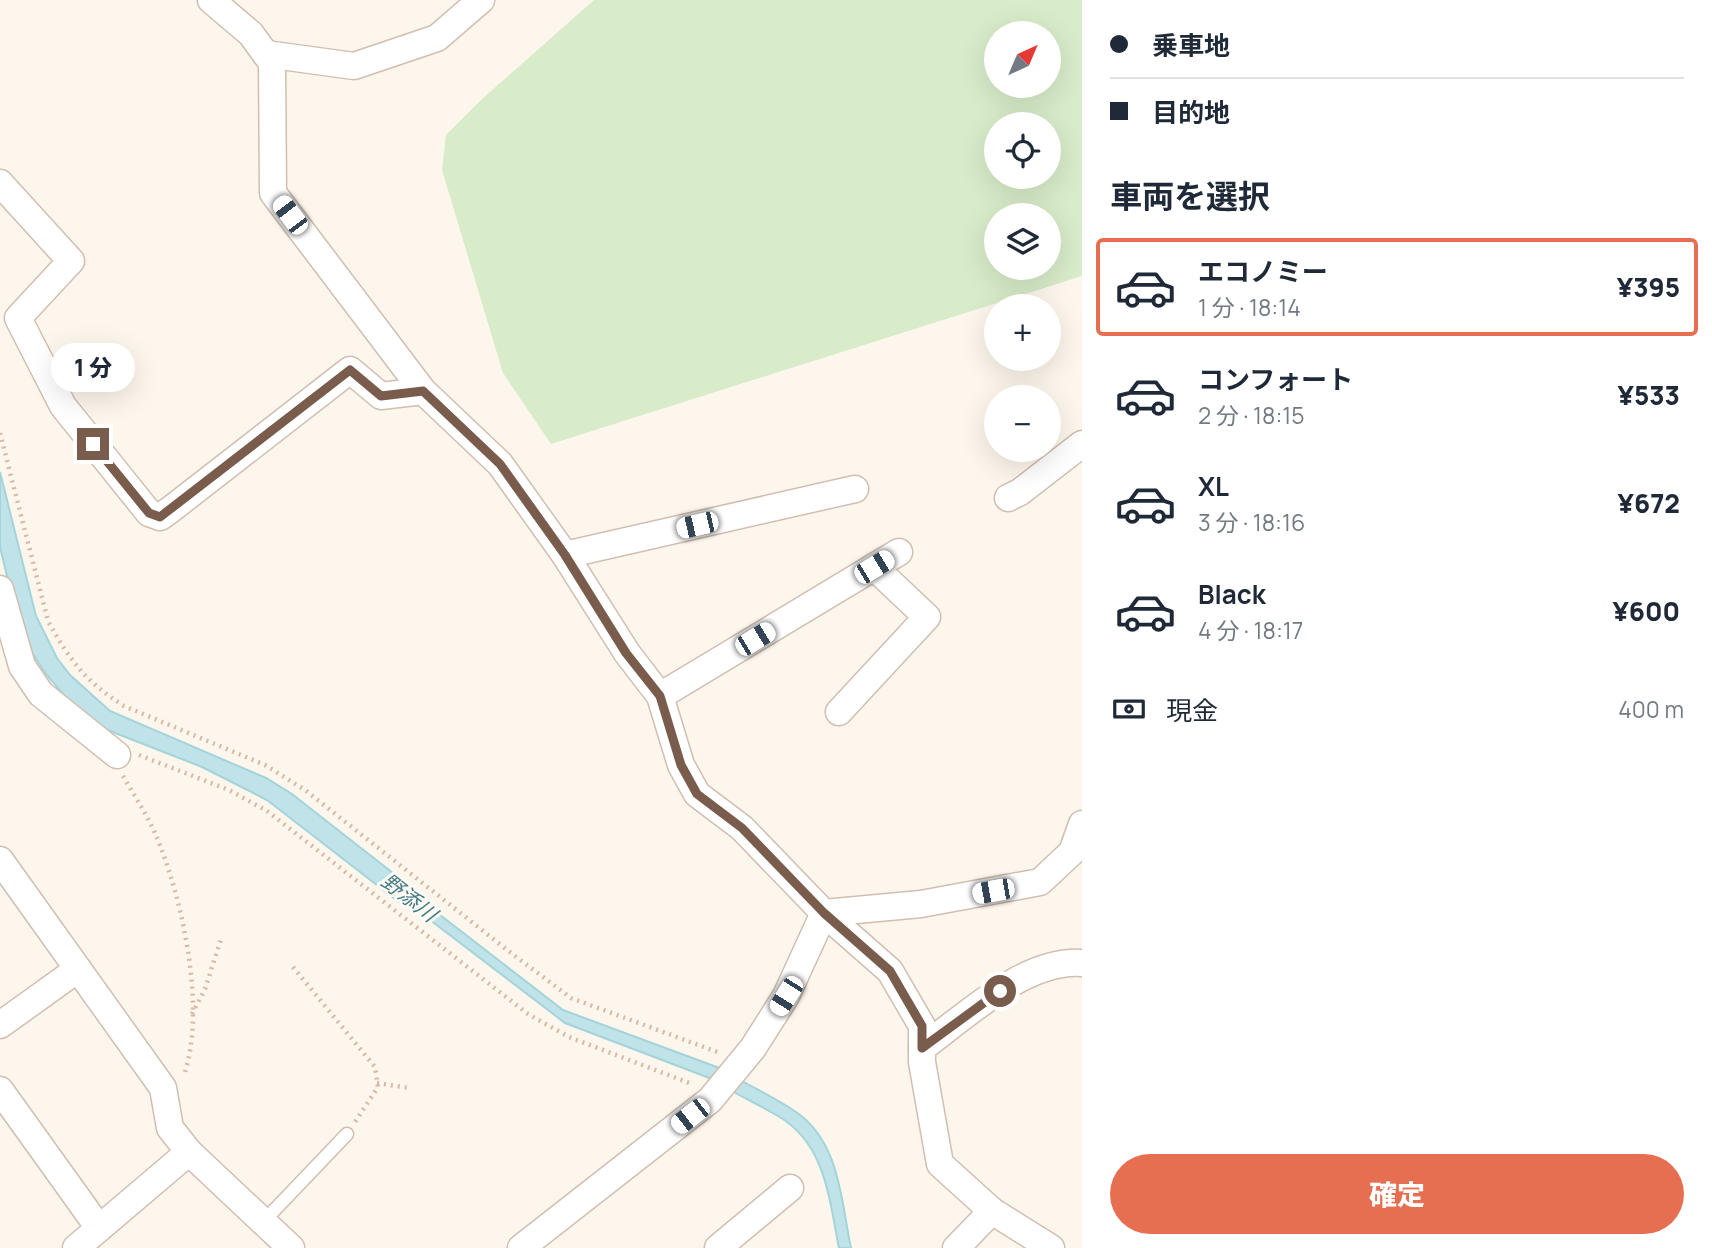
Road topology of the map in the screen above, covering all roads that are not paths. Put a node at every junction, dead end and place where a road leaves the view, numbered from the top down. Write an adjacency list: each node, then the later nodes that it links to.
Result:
1 (212, 0): 3 (street)
2 (481, 0): 3 (street)
3 (266, 54): 5 (street)
4 (0, 183): 5 (street)
5 (423, 391): 10 (street)
6 (1082, 444): 8 (street)
7 (855, 489): 10 (street)
8 (1008, 498)
9 (899, 552): 11 (street)
10 (565, 555): 13 (street)
11 (874, 567): 13 (street); 14 (street)
12 (0, 589): 15 (street)
13 (660, 696): 18 (street)
14 (839, 712)
15 (117, 755)
16 (1082, 824): 18 (street)
17 (0, 860): 20 (street)
18 (824, 913): 22 (street); 32 (street)
19 (1082, 963): 22 (street)
20 (78, 969): 21 (street); 25 (street)
21 (0, 1025)
22 (922, 1048): 27 (street)
23 (0, 1090): 29 (street)
24 (347, 1134): 28 (lane)
25 (189, 1152): 28 (street); 29 (street)
26 (790, 1188): 33 (street)
27 (992, 1211): 34 (street); 35 (street)
28 (263, 1222): 30 (street)
29 (99, 1228): 31 (street)
30 (285, 1246)
31 (76, 1248)
32 (521, 1248)
33 (718, 1248)
34 (956, 1248)
35 (1051, 1248)

